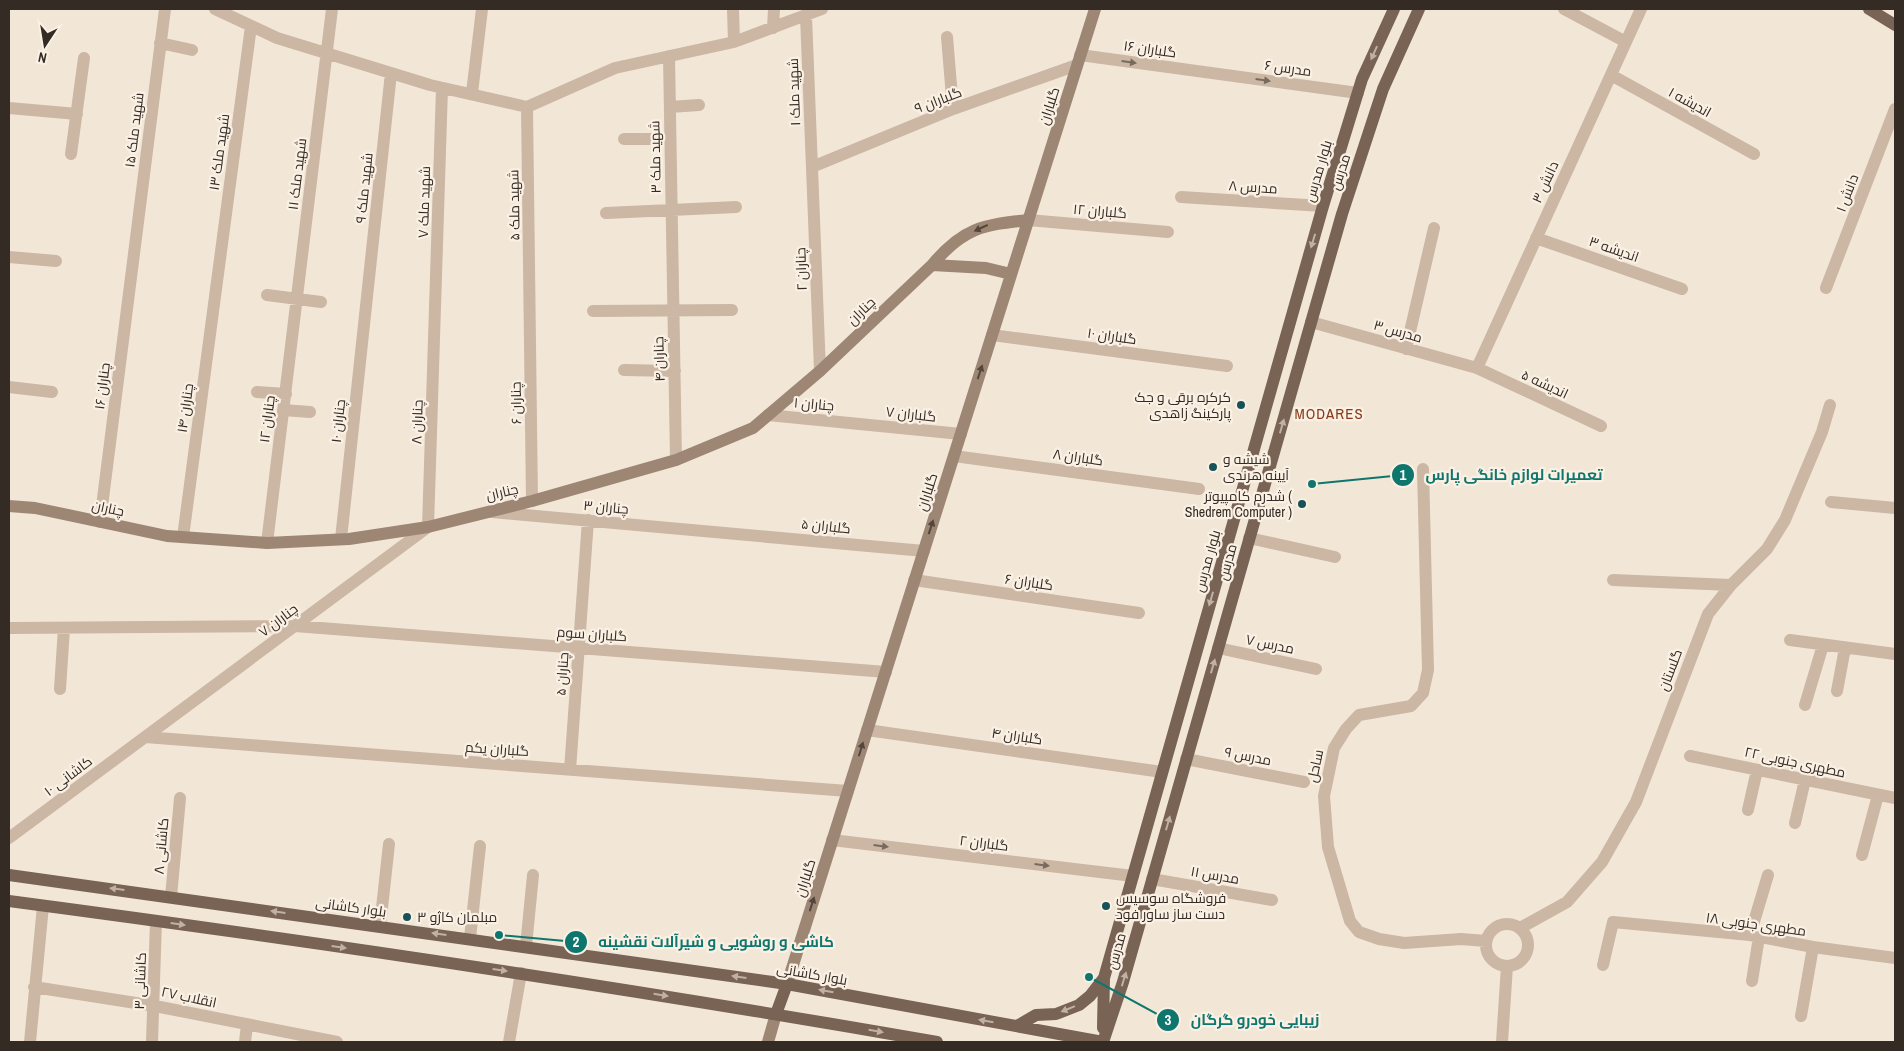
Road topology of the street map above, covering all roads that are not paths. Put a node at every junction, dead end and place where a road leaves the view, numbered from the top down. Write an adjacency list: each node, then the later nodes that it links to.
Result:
1 (165, 9): 21 (street, شهید ملک ۱۵)
2 (215, 9): 16 (street)
3 (332, 9): 23 (street, شهید ملک ۱۱)
4 (482, 9): 31 (street)
5 (733, 9): 19 (street)
6 (774, 9): 17 (street)
7 (822, 9): 14 (street)
8 (1095, 9): 26 (street, گلباران)
9 (1394, 9): 32 (main road, بلوار مدرس, one-way to 32)
10 (1419, 9): 72 (main road, مدرس)
11 (1564, 9): 20 (street)
12 (1642, 9): 20 (street, دانش ۳)
13 (1868, 9): 15 (main road)
14 (806, 16): 17 (street); 44 (street, ۱ شهید ملک)
15 (1895, 25)
16 (251, 26): 23 (street); 60 (street, شهید ملک ۱۳)
17 (774, 28): 19 (street)
18 (947, 37): 37 (street)
19 (734, 42): 24 (street)
20 (1626, 42): 29 (street, دانش ۳)
21 (160, 43): 22 (street); 54 (street, شهید ملک ۱۵)
22 (192, 50)
23 (327, 53): 27 (street); 64 (street, شهید ملک ۱۱)
24 (669, 56): 34 (street); 35 (street, ۳ شهید ملک)
25 (84, 58): 39 (street)
26 (1079, 60): 28 (street, گلباران ۱۶, one-way to 28); 37 (street, ۹ گلباران); 50 (street, گلباران)
27 (391, 73): 30 (street); 67 (street, شهید ملک ۹)
28 (1215, 73): 32 (street, مدرس ۶, one-way to 32)
29 (1611, 76): 43 (street, اندیشه ۱); 53 (street, دانش ۳)
30 (442, 88): 31 (street); 71 (street, شهید ملک ۷)
31 (472, 93): 34 (street)
32 (1358, 93): 46 (main road, بلوار مدرس)
33 (699, 105): 35 (street)
34 (528, 107): 66 (street, شهید ملک ۵)
35 (670, 107): 41 (street, ۳ شهید ملک)
36 (9, 108): 39 (street)
37 (953, 109): 44 (street, ۹ گلباران)
38 (1895, 109): 61 (street, دانش ۱)
39 (76, 114): 42 (street)
40 (624, 139): 41 (street)
41 (670, 139): 48 (street, ۳ شهید ملک)
42 (71, 154)
43 (1754, 154)
44 (812, 167): 78 (street, ۲ چناران)
45 (1180, 197): 46 (street, مدرس ۸)
46 (1323, 206): 84 (main road, بلوار مدرس, one-way to 84)
47 (736, 207): 48 (street)
48 (671, 210): 49 (street); 56 (street, ۳ شهید ملک)
49 (606, 213)
50 (1028, 220): 52 (street, گلباران ۱۲); 58 (street, چناران, one-way to 58); 59 (street, گلباران)
51 (1434, 228): 74 (street)
52 (1168, 232)
53 (1536, 238): 62 (street, اندیشه ۳); 76 (street, دانش ۳)
54 (134, 254): 103 (street, چناران ۱۶)
55 (9, 257): 57 (street)
56 (673, 258): 70 (street, ۴ چناران)
57 (56, 261)
58 (932, 265): 59 (street); 78 (street, چناران)
59 (1011, 274): 73 (street, گلباران)
60 (217, 282): 106 (street, چناران ۱۴)
61 (1826, 288)
62 (1682, 289)
63 (267, 295): 64 (street)
64 (297, 298): 65 (street); 83 (street, چناران ۱۲)
65 (322, 302)
66 (530, 304): 97 (street, چناران ۶)
67 (366, 306): 108 (street, چناران ۱۰)
68 (732, 310): 70 (street)
69 (593, 311): 70 (street)
70 (672, 311): 79 (street, ۴ چناران)
71 (435, 317): 104 (street, چناران ۸)
72 (1311, 322): 74 (street, مدرس ۳); 85 (main road, مدرس)
73 (992, 335): 75 (street, گلباران ۱۰); 92 (street, گلباران, one-way to 73)
74 (1406, 349): 76 (street, مدرس ۳)
75 (1227, 366)
76 (1477, 368): 91 (street, اندیشه ۵)
77 (624, 370): 79 (street)
78 (820, 370): 89 (street, چناران)
79 (675, 371): 94 (street, ۴ چناران)
80 (9, 388): 81 (street)
81 (52, 392)
82 (256, 392): 83 (street)
83 (286, 394): 87 (street, چناران ۱۲)
84 (1269, 396): 85 (main road); 136 (main road, بلوار مدرس, one-way to 136)
85 (1289, 400): 107 (main road, مدرس, one-way to 85)
86 (1830, 406): 114 (street, گلستان)
87 (284, 410): 88 (street); 109 (street, چناران ۱۲)
88 (310, 412)
89 (768, 415): 90 (street, چناران ۱); 94 (street, چناران)
90 (858, 423): 92 (street, ۷ گلباران)
91 (1601, 426)
92 (961, 434): 93 (street, گلباران)
93 (954, 456): 96 (street, گلباران ۸); 110 (street, گلباران, one-way to 93)
94 (676, 460): 97 (street, چناران)
95 (1423, 468): 164 (street, ساحل)
96 (1199, 489)
97 (532, 501): 101 (street, چناران)
98 (1831, 502): 100 (street)
99 (9, 506): 103 (street, چناران)
100 (1895, 508)
101 (485, 512): 102 (street, چناران ۳); 104 (street, چناران)
102 (588, 520): 105 (street, چناران ۳); 121 (street, ۵ چناران)
103 (100, 522): 106 (street, چناران)
104 (428, 527): 108 (street, چناران); 116 (street, چناران ۷)
105 (725, 532): 110 (street, گلباران ۵)
106 (183, 537): 109 (street, چناران)
107 (1250, 538): 111 (street); 122 (main road, مدرس)
108 (341, 540): 109 (street, چناران)
109 (267, 543)
110 (924, 551): 112 (street, گلباران)
111 (1336, 557)
112 (914, 580): 115 (street, گلباران ۶); 126 (street, گلباران)
113 (1613, 580): 114 (street)
114 (1731, 585): 161 (street, گلستان)
115 (1138, 613)
116 (295, 626): 117 (street, گلباران سوم); 121 (street, گلباران سوم); 131 (street, چناران ۷)
117 (64, 628): 118 (street, گلباران سوم); 127 (street)
118 (9, 631)
119 (1790, 640): 120 (street)
120 (1823, 645): 123 (street); 129 (street)
121 (579, 648): 126 (street, گلباران سوم); 134 (street, ۵ چناران)
122 (1218, 648): 125 (street, مدرس ۷); 133 (main road, مدرس, one-way to 122)
123 (1845, 648): 124 (street); 128 (street)
124 (1895, 654)
125 (1316, 669)
126 (886, 672): 130 (street, گلباران)
127 (60, 689)
128 (1837, 691)
129 (1804, 705)
130 (867, 730): 136 (street, گلباران ۴); 139 (street, گلباران, one-way to 130)
131 (145, 737): 134 (street, گلباران یکم); 145 (street, ۱۰ کاشانی)
132 (1690, 756): 135 (street, مطهری جنوبی ۲۲)
133 (1186, 759): 138 (street, مدرس ۹); 154 (main road, مدرس, one-way to 133)
134 (570, 770): 139 (street, گلباران یکم)
135 (1757, 770): 137 (street, مطهری جنوبی ۲۲); 143 (street)
136 (1162, 772): 153 (main road, بلوار مدرس)
137 (1805, 780): 140 (street, مطهری جنوبی ۲۲); 144 (street)
138 (1304, 782)
139 (848, 791): 146 (street, گلباران)
140 (1878, 795): 142 (street, مطهری جنوبی ۲۲); 149 (street)
141 (180, 798): 155 (street, ۸ کاشانی)
142 (1895, 798)
143 (1748, 810)
144 (1795, 823)
145 (9, 838)
146 (832, 840): 153 (street, گلباران ۲, one-way to 153); 173 (street, گلباران, one-way to 146)
147 (389, 844): 160 (street)
148 (480, 846): 163 (street)
149 (1862, 856)
150 (9, 875): 155 (main road, بلوار کاشانی, one-way to 150)
151 (533, 875): 165 (street)
152 (1768, 875): 162 (street)
153 (1133, 876): 171 (main road, بلوار مدرس)
154 (1152, 879): 156 (street, مدرس ۱۱); 187 (main road, مدرس, one-way to 154)
155 (171, 897): 160 (main road, بلوار کاشانی, one-way to 155)
156 (1272, 900)
157 (9, 901): 158 (main road)
158 (43, 906): 159 (main road); 174 (street)
159 (156, 921): 170 (main road, one-way to 170); 175 (street, ۳ کاشانی)
160 (380, 926): 163 (main road, بلوار کاشانی, one-way to 160)
161 (1520, 928): 164 (street); 169 (street)
162 (1755, 936): 166 (street, ۱۸ مطهری جنوبی); 168 (street, ۱۸ مطهری جنوبی); 172 (street)
163 (470, 938): 165 (main road, بلوار کاشانی)
164 (1486, 941): 169 (street)
165 (526, 946): 173 (main road, بلوار کاشانی, one-way to 165)
166 (1813, 947): 167 (street, ۱۸ مطهری جنوبی); 177 (street)
167 (1895, 958)
168 (1603, 965)
169 (1507, 966): 188 (street)
170 (521, 973): 176 (main road, one-way to 176); 184 (street)
171 (1104, 978): 179 (main road, one-way to 179); 187 (main road, بلوار مدرس)
172 (1752, 981)
173 (787, 984): 176 (main road); 179 (main road, بلوار کاشانی, one-way to 173)
174 (34, 987): 175 (street, انقلاب ۲۷); 180 (street)
175 (155, 1006): 178 (street, انقلاب ۲۷); 181 (street, ۳ کاشانی)
176 (776, 1014): 185 (street); 186 (main road, one-way to 186)
177 (1801, 1016)
178 (247, 1025): 182 (street); 183 (street, انقلاب ۲۷)
179 (1017, 1026): 187 (main road, بلوار کاشانی)
180 (30, 1042)
181 (152, 1042)
182 (245, 1042)
183 (337, 1042)
184 (509, 1042)
185 (768, 1042)
186 (937, 1042)
187 (1104, 1042)
188 (1502, 1042)

